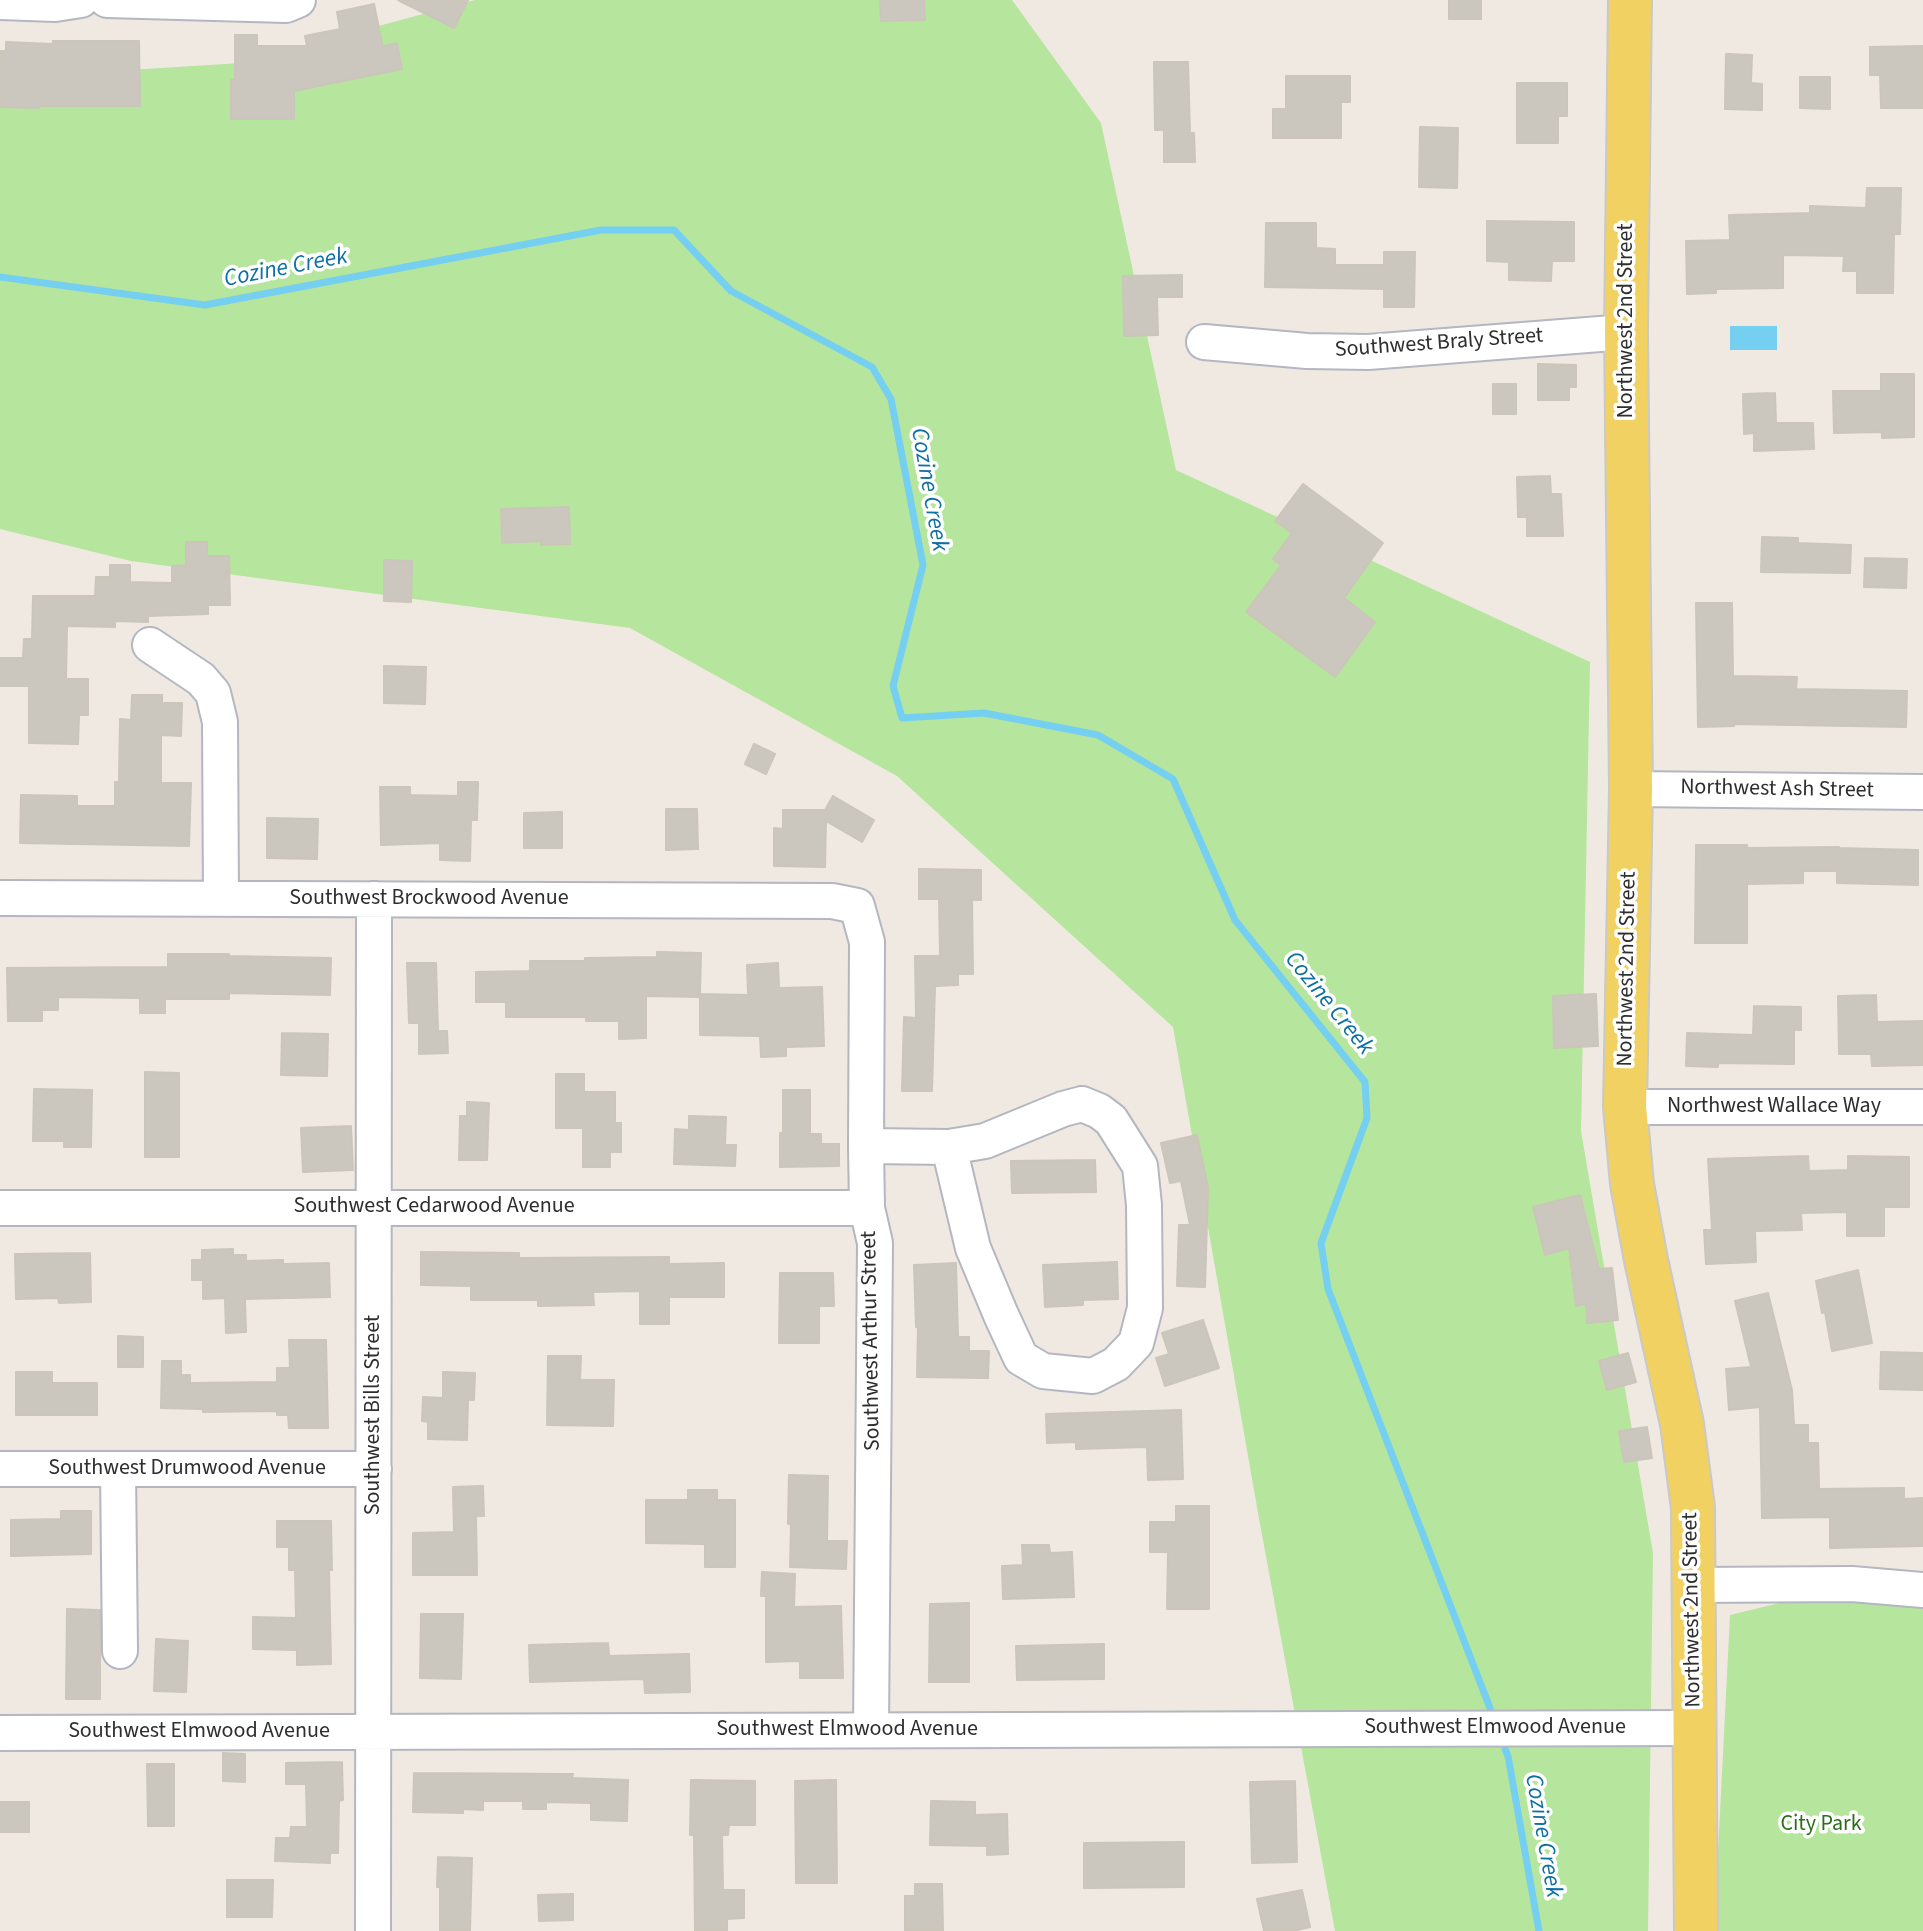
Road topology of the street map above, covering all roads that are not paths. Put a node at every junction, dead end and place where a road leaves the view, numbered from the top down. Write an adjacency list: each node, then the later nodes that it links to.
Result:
1 (81, 0): 5 (street)
2 (107, 0): 3 (street)
3 (298, 0)
4 (1630, 0): 6 (main road, Northwest 2nd Street)
5 (0, 2)
6 (1626, 332): 7 (street, Southwest Braly Street); 9 (main road, Northwest 2nd Street)
7 (1204, 342)
8 (150, 645): 12 (street)
9 (1631, 789): 10 (street, Northwest Ash Street); 15 (main road, Northwest 2nd Street)
10 (1923, 792)
11 (0, 898): 12 (street, Southwest Brockwood Avenue)
12 (221, 899): 13 (street, Southwest Brockwood Avenue)
13 (374, 899): 14 (street, Southwest Brockwood Avenue); 19 (street, Southwest Bills Street)
14 (857, 906): 17 (street, Southwest Arthur Street)
15 (1625, 1107): 16 (street, Northwest Wallace Way); 25 (main road, Northwest 2nd Street)
16 (1923, 1107)
17 (866, 1146): 18 (street); 21 (street, Southwest Arthur Street)
18 (949, 1147): 18 (street)
19 (374, 1207): 20 (street, Southwest Cedarwood Avenue); 21 (street, Southwest Cedarwood Avenue); 24 (street, Southwest Bills Street)
20 (0, 1208)
21 (867, 1208): 29 (street, Southwest Arthur Street)
22 (0, 1469): 23 (street, Southwest Drumwood Avenue)
23 (118, 1469): 24 (street, Southwest Drumwood Avenue); 27 (street)
24 (374, 1469): 30 (street, Southwest Bills Street)
25 (1694, 1585): 26 (street); 28 (main road, Northwest 2nd Street)
26 (1923, 1590)
27 (120, 1651)
28 (1695, 1728): 29 (street, Southwest Elmwood Avenue); 33 (main road, Northwest 2nd Street)
29 (871, 1729): 30 (street, Southwest Elmwood Avenue)
30 (374, 1731): 31 (street, Southwest Elmwood Avenue); 32 (street, Southwest Bills Street)
31 (0, 1733)
32 (373, 1931)
33 (1696, 1931)

